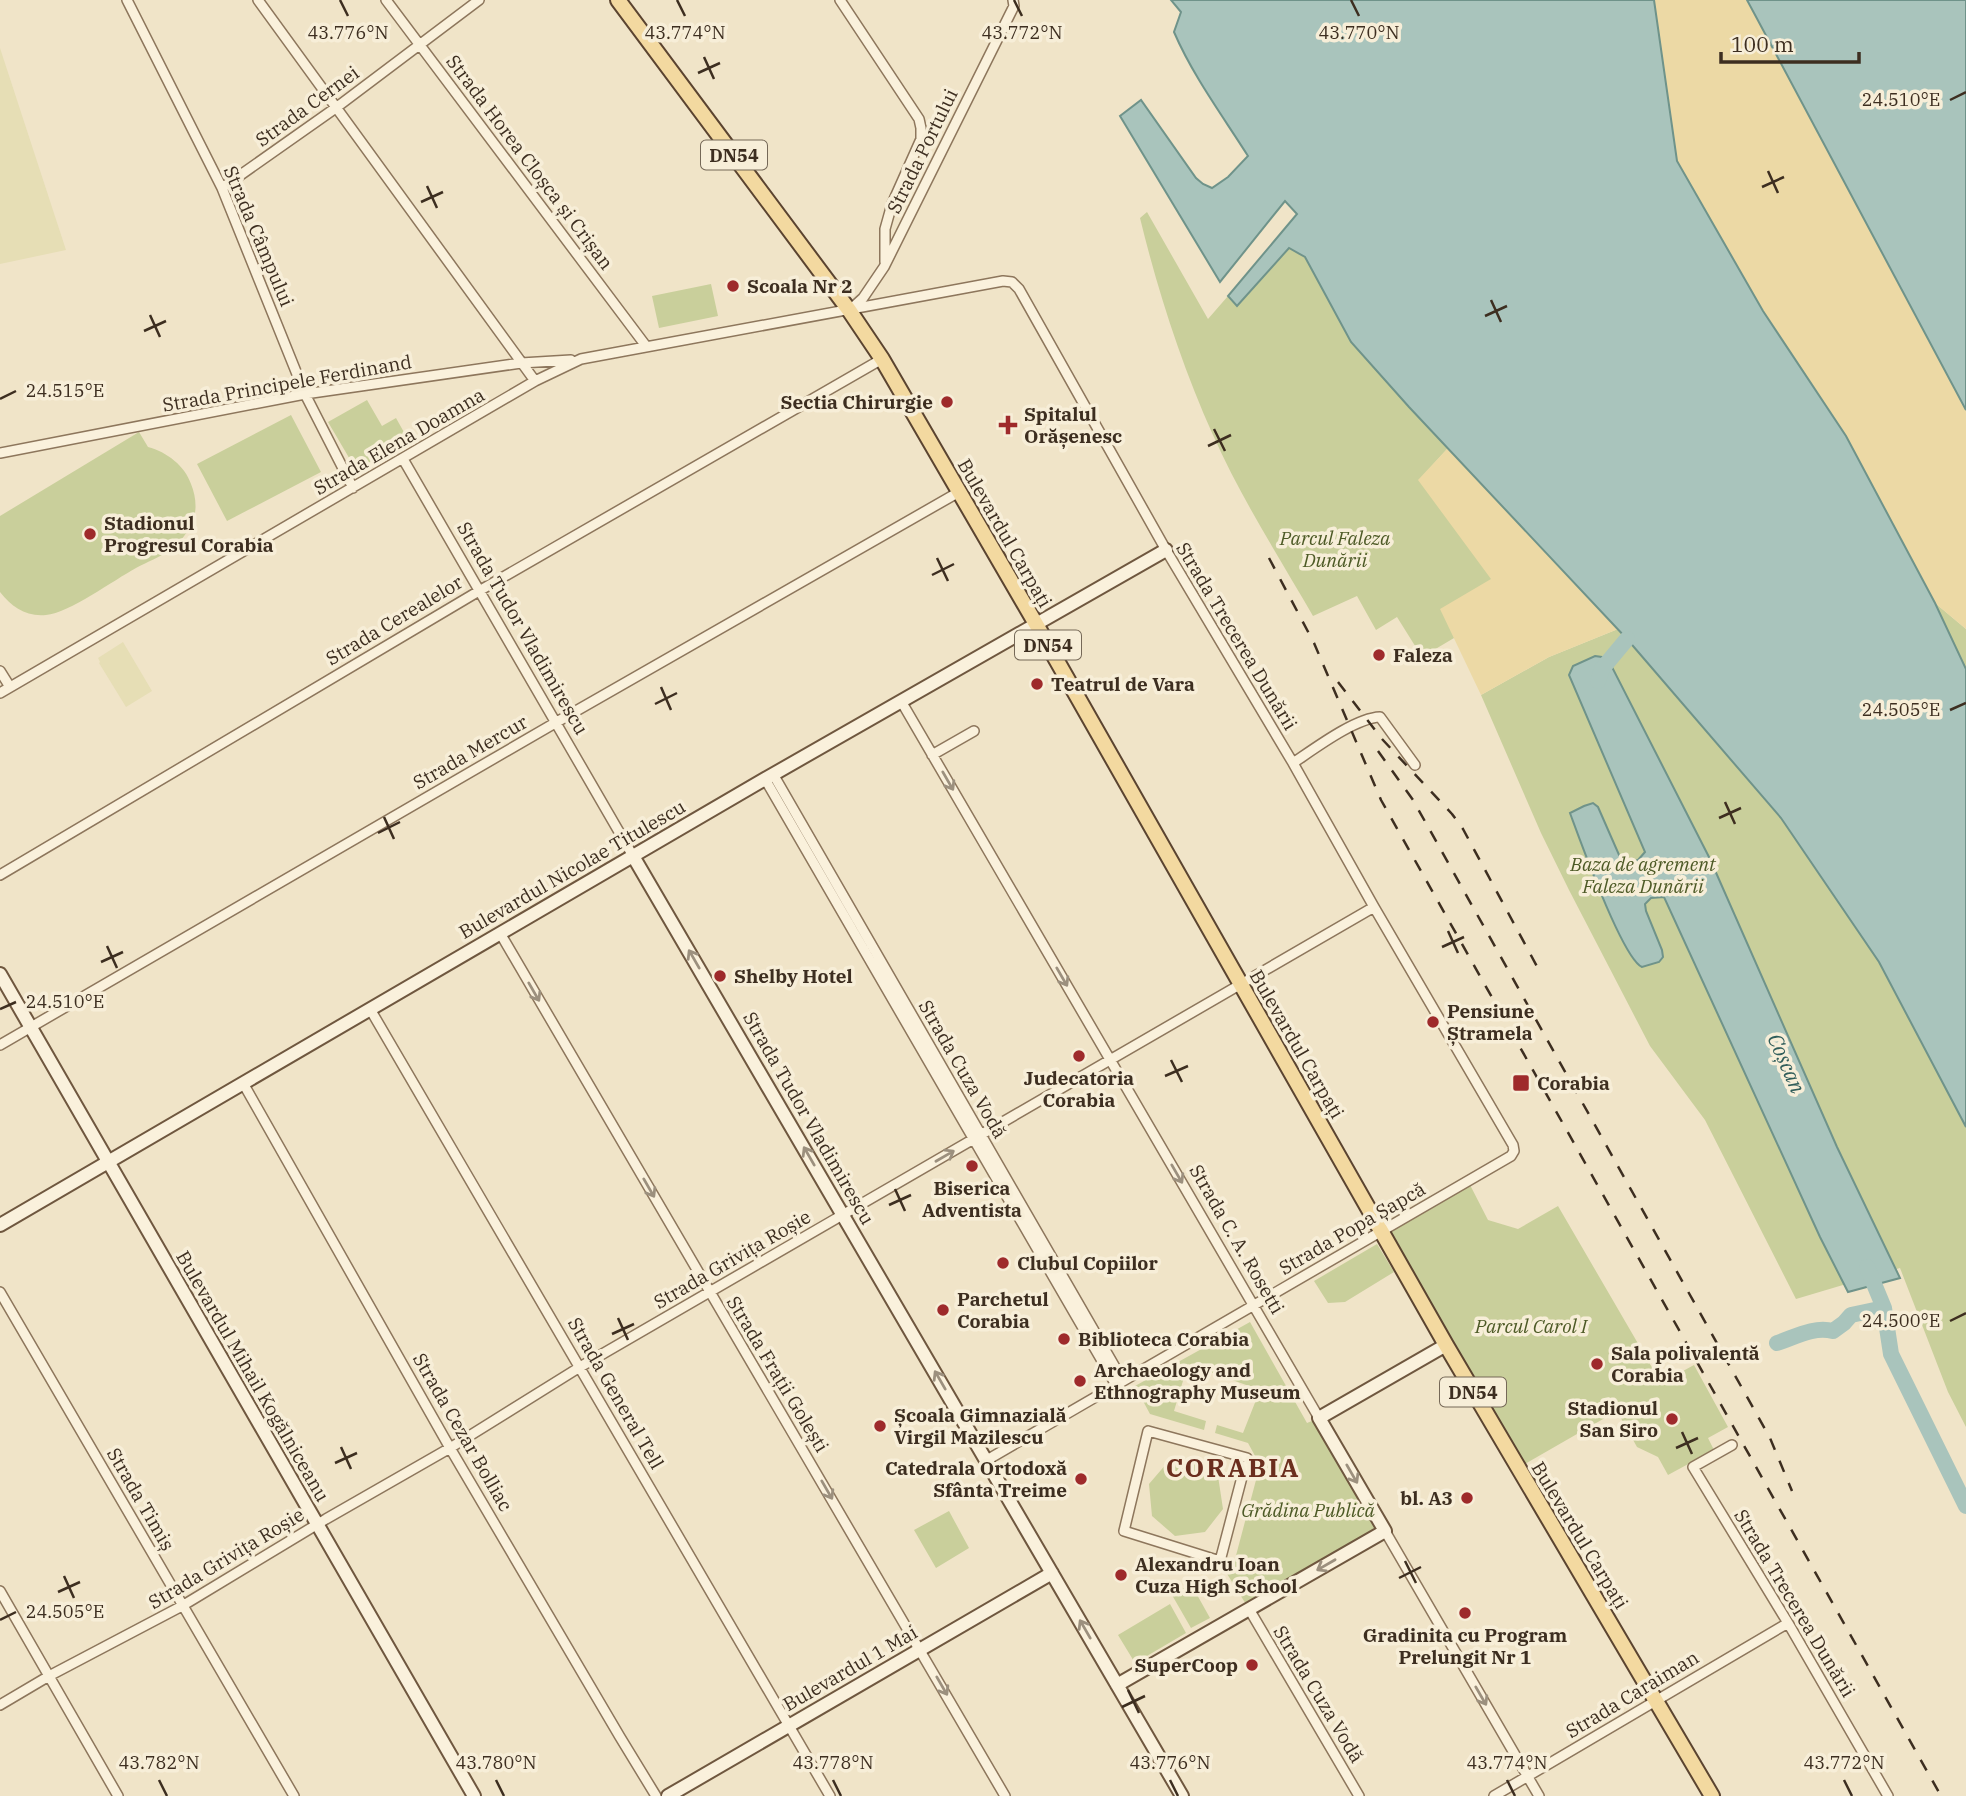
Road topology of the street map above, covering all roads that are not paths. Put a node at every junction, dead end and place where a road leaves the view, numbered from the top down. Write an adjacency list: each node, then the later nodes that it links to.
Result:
1 (127, 0): 10 (street, Strada Câmpului)
2 (258, 0): 9 (street)
3 (386, 0): 8 (street, Strada Horea Cloșca și Crișan)
4 (479, 0): 8 (street, Strada Cernei)
5 (618, 0): 12 (main road, DN54)
6 (840, 0): 11 (street)
7 (1013, 0): 11 (street, Strada Portului)
8 (421, 45): 9 (street, Strada Cernei); 13 (street, Strada Horea Cloșca și Crișan)
9 (337, 107): 10 (street, Strada Cernei); 16 (street)
10 (222, 188): 18 (street, Strada Câmpului)
11 (884, 267): 12 (street, Strada Portului)
12 (849, 310): 13 (street, Strada Elena Doamna); 15 (main road, Bulevardul Carpați / DN54); 23 (street, Strada Trecerea Dunării)
13 (646, 346): 14 (street, Strada Elena Doamna)
14 (581, 359): 16 (street, Strada Principele Ferdinand); 17 (street, Strada Elena Doamna)
15 (882, 359): 22 (main road, Bulevardul Carpați / DN54); 24 (street, Strada Cerealelor)
16 (522, 363): 17 (street); 18 (street, Strada Principele Ferdinand)
17 (535, 381): 20 (street, Strada Elena Doamna)
18 (305, 394): 19 (street, Strada Principele Ferdinand); 21 (street, Strada Câmpului)
19 (0, 453)
20 (403, 459): 21 (street, Strada Elena Doamna); 24 (street, Strada Tudor Vladimirescu)
21 (353, 488): 27 (street, Strada Elena Doamna)
22 (959, 492): 25 (main road, Bulevardul Carpați / DN54); 30 (street, Strada Mercur)
23 (1166, 550): 25 (street, Bulevardul Nicolae Titulescu); 33 (street, Strada Trecerea Dunării)
24 (479, 591): 30 (street, Strada Tudor Vladimirescu); 37 (street, Strada Cerealelor)
25 (1036, 624): 29 (street, Bulevardul Nicolae Titulescu); 41 (main road, Bulevardul Carpați / DN54)
26 (0, 671): 27 (street)
27 (10, 687): 28 (street, Strada Elena Doamna)
28 (0, 692)
29 (901, 701): 32 (street, Strada C. A. Rosetti); 35 (street, Bulevardul Nicolae Titulescu)
30 (555, 723): 36 (street, Strada Tudor Vladimirescu); 43 (street, Strada Mercur)
31 (974, 731): 32 (street)
32 (932, 755): 45 (street, Strada C. A. Rosetti, one-way to 45)
33 (1293, 763): 34 (street); 38 (street, Strada Trecerea Dunării)
34 (1415, 765)
35 (769, 776): 36 (street, Bulevardul Nicolae Titulescu); 47 (street, Strada Cuza Vodă)
36 (633, 856): 39 (street, Bulevardul Nicolae Titulescu); 50 (street, Strada Tudor Vladimirescu, one-way to 36)
37 (0, 874)
38 (1374, 907): 41 (street, Strada Grivița Roșie); 48 (street, Strada Trecerea Dunării)
39 (500, 933): 42 (street, Bulevardul Nicolae Titulescu); 54 (street, Strada Frații Golești, one-way to 54)
40 (0, 974): 43 (street, Bulevardul Mihail Kogălniceanu)
41 (1241, 984): 45 (street, Strada Grivița Roșie); 52 (main road, Bulevardul Carpați / DN54)
42 (370, 1009): 46 (street, Bulevardul Nicolae Titulescu); 57 (street, Strada General Tell)
43 (31, 1027): 44 (street, Strada Mercur); 49 (street, Bulevardul Mihail Kogălniceanu)
44 (0, 1045)
45 (1110, 1060): 47 (street, Strada Grivița Roșie); 55 (street, Strada C. A. Rosetti, one-way to 55)
46 (243, 1083): 49 (street, Bulevardul Nicolae Titulescu); 61 (street, Strada Cezar Bolliac)
47 (977, 1138): 50 (street, Strada Grivița Roșie, one-way to 47); 58 (street, Strada Cuza Vodă)
48 (1514, 1151): 52 (street, Strada Popa Șapcă)
49 (108, 1162): 51 (street, Bulevardul Nicolae Titulescu); 63 (street, Bulevardul Mihail Kogălniceanu)
50 (843, 1214): 54 (street, Strada Grivița Roșie); 62 (street, Strada Tudor Vladimirescu, one-way to 50)
51 (0, 1225)
52 (1381, 1232): 55 (street, Strada Popa Șapcă); 56 (main road, Bulevardul Carpați / DN54)
53 (0, 1292): 68 (street, Strada Timiș)
54 (710, 1292): 57 (street, Strada Grivița Roșie); 71 (street, Strada Frații Golești, one-way to 71)
55 (1253, 1306): 58 (street, Strada Popa Șapcă); 59 (street, Strada C. A. Rosetti)
56 (1446, 1345): 59 (street); 74 (main road, Bulevardul Carpați / DN54)
57 (580, 1367): 61 (street, Strada Grivița Roșie); 76 (street, Strada General Tell)
58 (1120, 1383): 62 (street, Strada Popa Șapcă)
59 (1319, 1418): 64 (street, Strada C. A. Rosetti, one-way to 64)
60 (1732, 1445): 70 (street, Strada Trecerea Dunării)
61 (450, 1448): 63 (street, Strada Grivița Roșie); 81 (street, Strada Cezar Bolliac)
62 (987, 1460): 66 (street, Strada Tudor Vladimirescu)
63 (316, 1525): 68 (street, Strada Grivița Roșie); 80 (street, Bulevardul Mihail Kogălniceanu)
64 (1385, 1531): 69 (street, one-way to 69); 77 (street, Strada C. A. Rosetti, one-way to 77)
65 (1220, 1561): 65 (street)
66 (1052, 1573): 71 (street, Bulevardul 1 Mai); 73 (street, Strada Tudor Vladimirescu, one-way to 66)
67 (0, 1591): 72 (street)
68 (182, 1606): 72 (street, Strada Grivița Roșie); 79 (street, Strada Timiș)
69 (1249, 1609): 73 (street); 86 (street, Strada Cuza Vodă)
70 (1788, 1623): 74 (street, Strada Caraiman); 90 (street, Strada Trecerea Dunării)
71 (920, 1649): 76 (street, Bulevardul 1 Mai); 84 (street, Strada Frații Golești, one-way to 84)
72 (49, 1676): 75 (street, Strada Grivița Roșie); 78 (street)
73 (1117, 1685): 85 (street, Strada Tudor Vladimirescu)
74 (1655, 1700): 77 (street, Strada Caraiman); 89 (main road, Bulevardul Carpați / DN54)
75 (0, 1705)
76 (790, 1726): 82 (street, Bulevardul 1 Mai); 83 (street, Strada General Tell)
77 (1528, 1776): 87 (street, Strada Caraiman); 88 (street, Strada C. A. Rosetti)
78 (118, 1796)
79 (294, 1796)
80 (474, 1796)
81 (656, 1796)
82 (668, 1796)
83 (830, 1796)
84 (1005, 1796)
85 (1182, 1796)
86 (1359, 1796)
87 (1494, 1796)
88 (1539, 1796)
89 (1712, 1796)
90 (1888, 1796)

